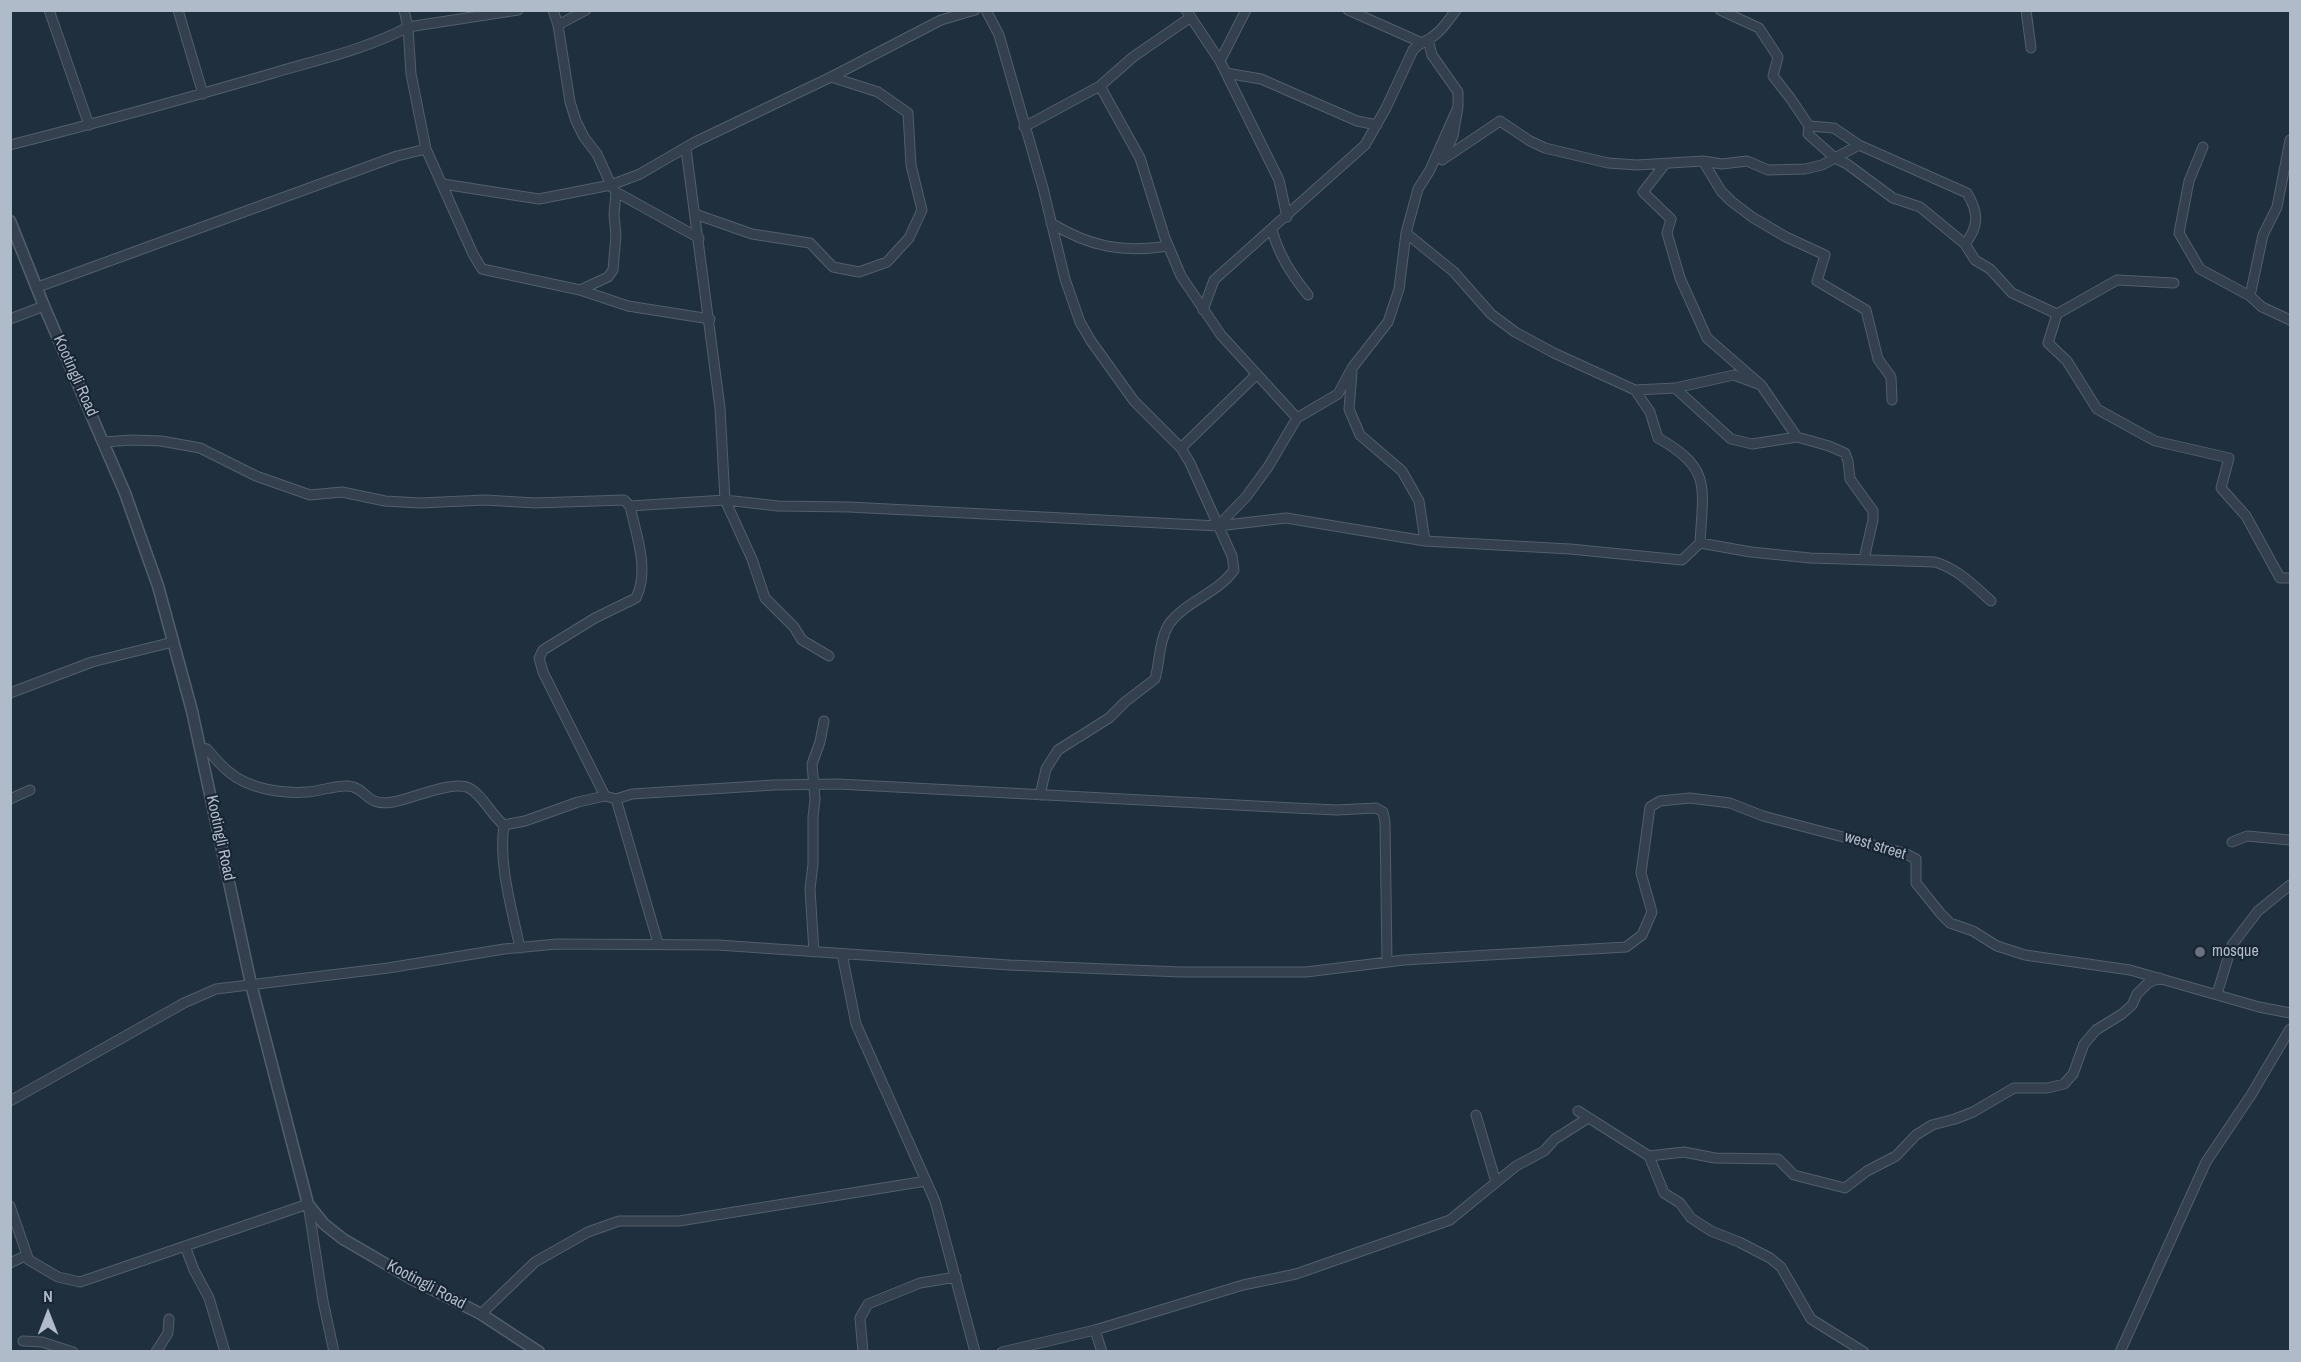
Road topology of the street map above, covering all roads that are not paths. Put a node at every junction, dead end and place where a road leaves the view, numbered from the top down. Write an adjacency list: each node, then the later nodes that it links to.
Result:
1 (49, 10): 25 (street)
2 (178, 10): 23 (street)
3 (404, 10): 16 (street)
4 (518, 10): 16 (street)
5 (553, 10): 15 (street)
6 (586, 10): 15 (street)
7 (975, 10): 21 (street)
8 (986, 10): 28 (street)
9 (1246, 10): 19 (street)
10 (1348, 10): 17 (street)
11 (1456, 10): 17 (street)
12 (1720, 10): 27 (street)
13 (2026, 10): 18 (street)
14 (1189, 14): 19 (street); 22 (street)
15 (558, 25): 39 (street)
16 (408, 27): 23 (street); 33 (street)
17 (1424, 41): 24 (street); 26 (street)
18 (2031, 48)
19 (1220, 61): 20 (street)
20 (1226, 73): 26 (street); 41 (street)
21 (831, 77): 34 (street); 40 (street)
22 (1100, 86): 28 (street); 48 (street)
23 (203, 94): 25 (street)
24 (1458, 107): 37 (street); 45 (street)
25 (89, 125): 30 (street)
26 (1377, 125): 41 (street)
27 (1809, 126): 31 (street); 35 (street)
28 (1024, 128): 43 (street)
29 (2290, 140): 53 (street)
30 (10, 145)
31 (1859, 145): 35 (street); 47 (street)
32 (2203, 147): 53 (street)
33 (426, 149): 38 (street); 50 (street)
34 (686, 149): 39 (street); 40 (street)
35 (1835, 158): 36 (street); 47 (street)
36 (1703, 161): 37 (street); 65 (street)
37 (1665, 164): 62 (street)
38 (443, 184): 39 (street); 51 (street)
39 (613, 188): 46 (street); 51 (street)
40 (696, 214): 46 (street)
41 (1287, 217): 44 (street)
42 (10, 221): 50 (street, Kootingli Road)
43 (1052, 223): 48 (street); 69 (street)
44 (1272, 230): 52 (street); 55 (street)
45 (1406, 233): 60 (street); 64 (street)
46 (699, 238): 58 (street)
47 (1965, 244): 56 (street)
48 (1168, 246): 55 (street)
49 (2174, 283): 56 (street)
50 (38, 287): 54 (street, Kootingli Road)
51 (580, 290): 58 (street)
52 (1308, 295)
53 (2250, 296): 59 (street)
54 (44, 306): 57 (street); 68 (street, Kootingli Road)
55 (1203, 310): 61 (street)
56 (2057, 314): 76 (street)
57 (10, 319)
58 (710, 319): 70 (street)
59 (2290, 320)
60 (1352, 368): 66 (street); 73 (street)
61 (1257, 374): 66 (street); 69 (street)
62 (1761, 385): 63 (street); 67 (street)
63 (1675, 388): 64 (street); 67 (street)
64 (1635, 390): 74 (street)
65 (1892, 400)
66 (1297, 418): 72 (street)
67 (1797, 437): 75 (street)
68 (104, 442): 71 (street); 78 (street, Kootingli Road)
69 (1181, 448): 72 (street)
70 (725, 500): 71 (street); 72 (street); 79 (street)
71 (630, 506): 86 (street)
72 (1218, 526): 73 (street); 85 (street)
73 (1425, 541): 74 (street)
74 (1700, 543): 75 (street)
75 (1864, 559): 77 (street)
76 (2290, 578)
77 (1991, 601)
78 (173, 642): 80 (street); 82 (street, Kootingli Road)
79 (829, 656)
80 (10, 693)
81 (824, 721): 83 (street)
82 (201, 748): 89 (street); 99 (street, Kootingli Road)
83 (813, 784): 85 (street); 88 (street); 95 (street)
84 (30, 790): 87 (street)
85 (1040, 795): 97 (street)
86 (605, 796): 88 (street); 89 (street)
87 (10, 799)
88 (616, 799): 93 (street)
89 (504, 825): 94 (street)
90 (2290, 840): 91 (street)
91 (2232, 842)
92 (2290, 885): 100 (street)
93 (658, 943): 94 (street); 95 (street)
94 (520, 948): 99 (street)
95 (814, 952): 96 (street)
96 (842, 954): 97 (street); 108 (street)
97 (1387, 962): 98 (street, west street)
98 (2160, 978): 100 (street, west street); 107 (street)
99 (251, 984): 103 (street); 110 (street, Kootingli Road)
100 (2217, 994): 101 (street, west street)
101 (2290, 1012)
102 (2290, 1029): 132 (street)
103 (10, 1101)
104 (1578, 1111): 106 (street)
105 (1476, 1115): 109 (street)
106 (1588, 1118): 107 (street); 109 (street)
107 (1649, 1155): 119 (street)
108 (926, 1181): 115 (street); 116 (street)
109 (1496, 1182): 118 (street)
110 (308, 1204): 112 (street); 116 (street, Kootingli Road); 124 (street)
111 (10, 1206): 113 (street)
112 (185, 1246): 113 (street); 123 (street)
113 (27, 1255): 114 (street)
114 (10, 1263)
115 (956, 1277): 126 (street); 127 (street)
116 (481, 1314): 125 (street, Kootingli Road)
117 (169, 1319): 122 (street)
118 (1095, 1330): 128 (street); 129 (street)
119 (1848, 1340): 130 (street); 131 (street)
120 (23, 1341): 121 (street)
121 (73, 1352)
122 (156, 1352)
123 (225, 1352)
124 (334, 1352)
125 (539, 1352)
126 (863, 1352)
127 (975, 1352)
128 (1002, 1352)
129 (1102, 1352)
130 (1844, 1352)
131 (1864, 1352)
132 (2120, 1352)

